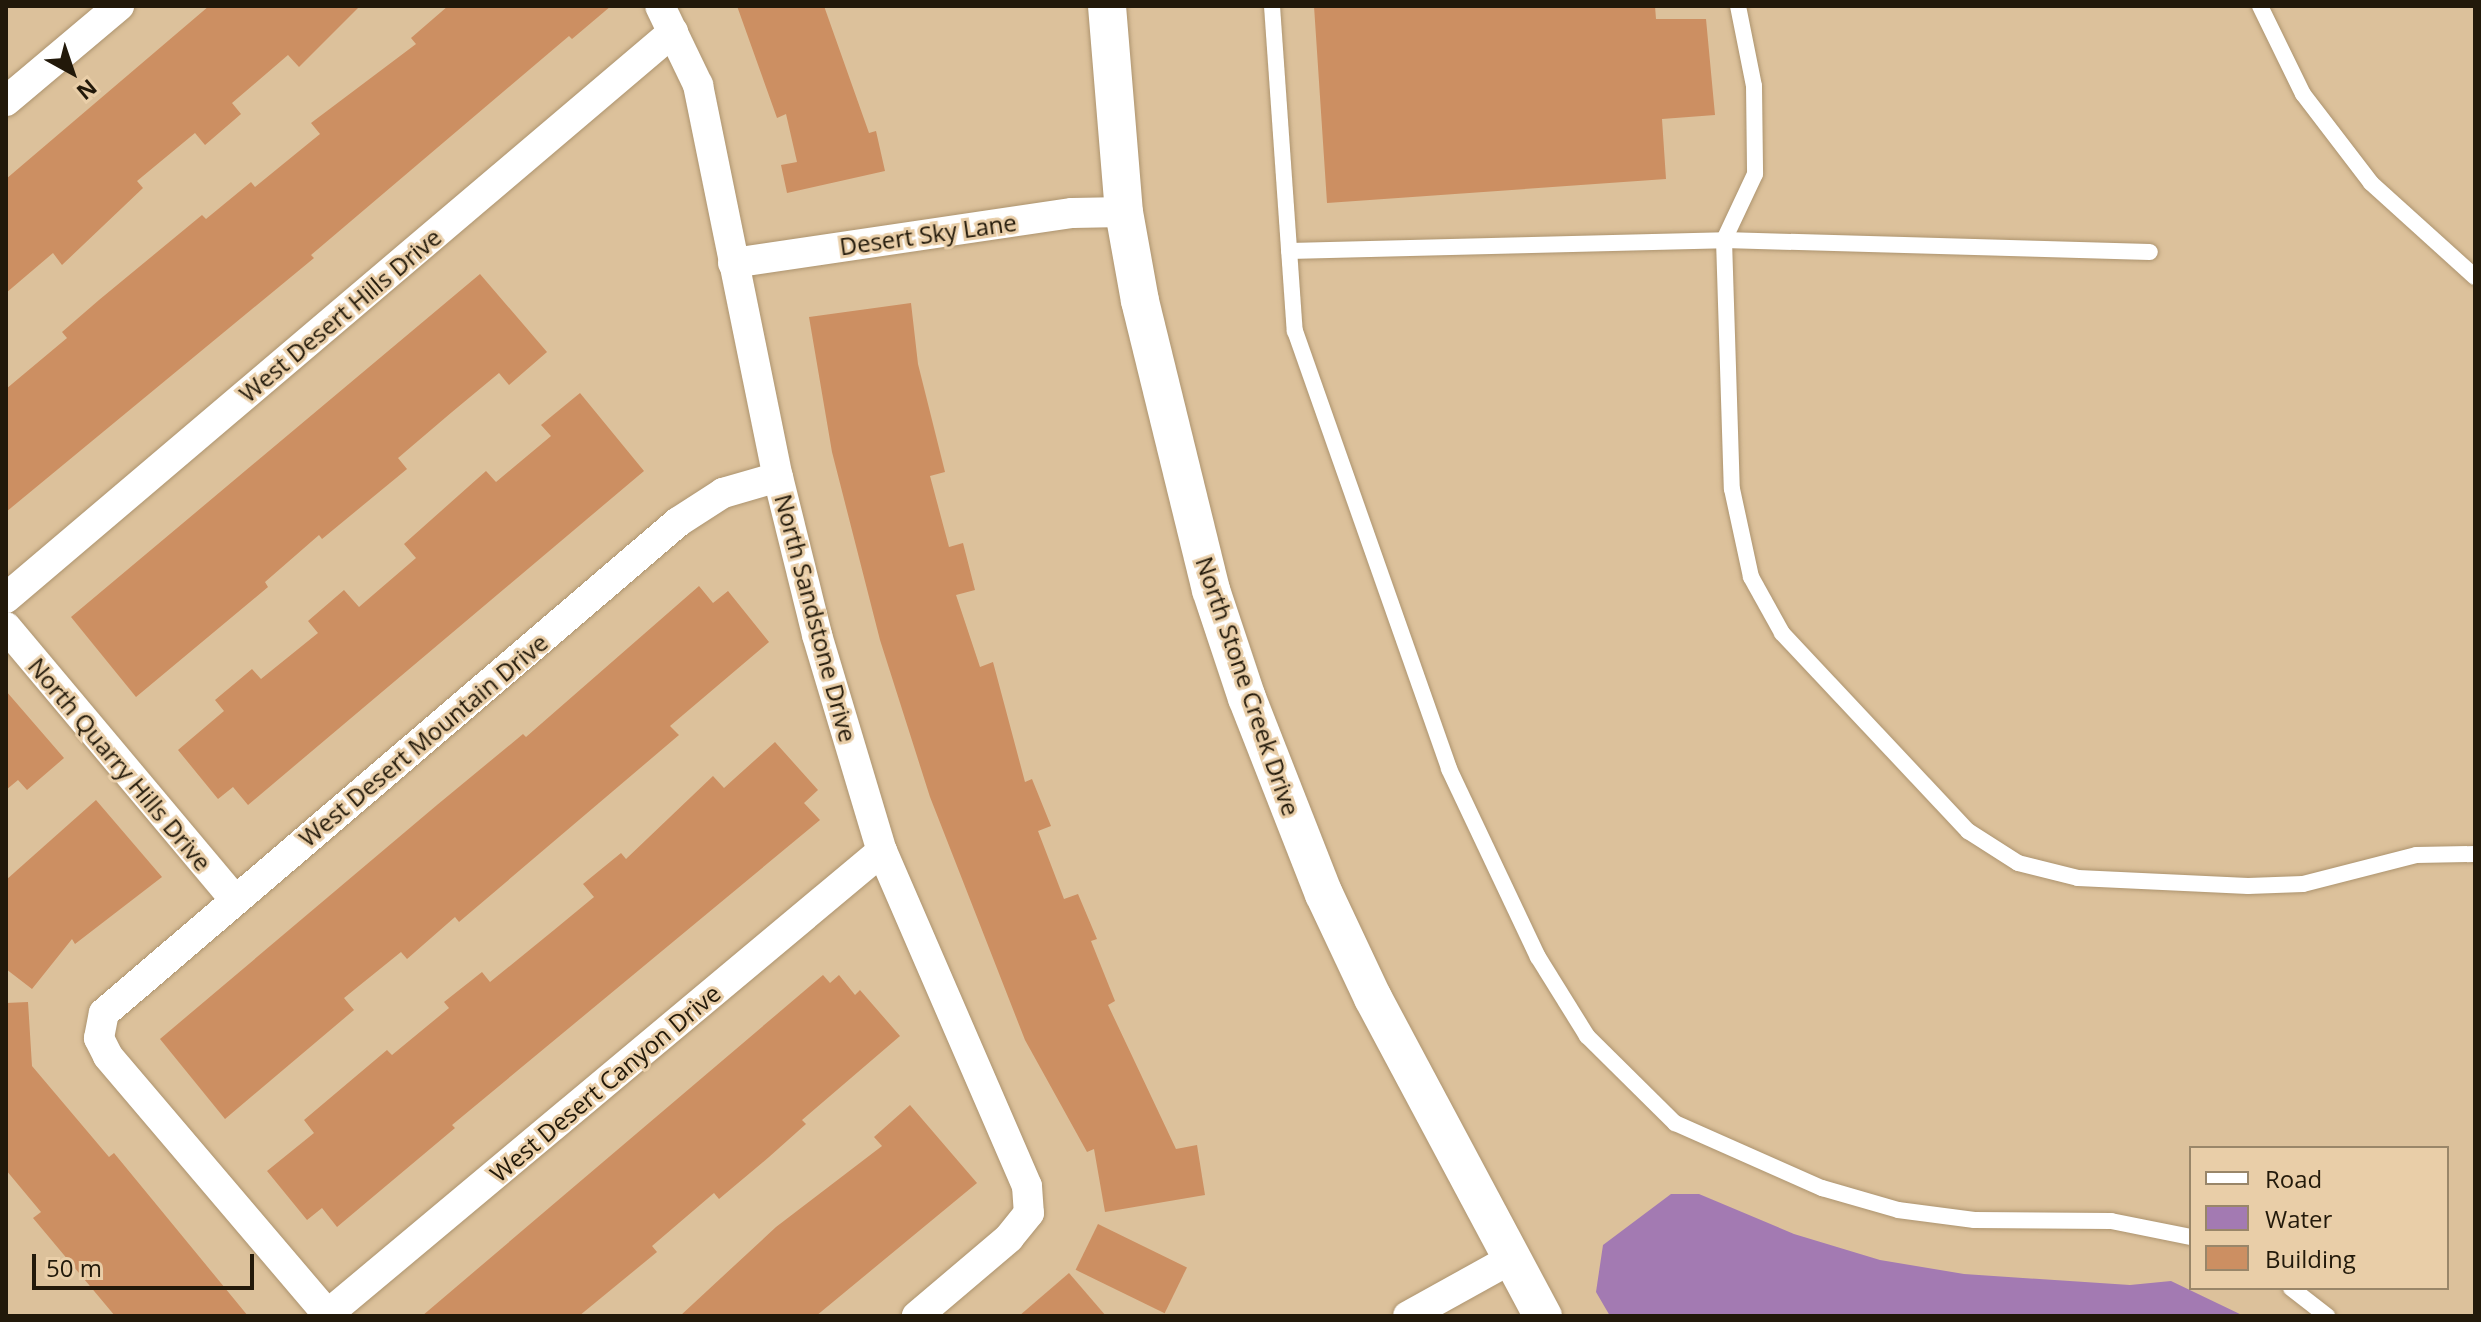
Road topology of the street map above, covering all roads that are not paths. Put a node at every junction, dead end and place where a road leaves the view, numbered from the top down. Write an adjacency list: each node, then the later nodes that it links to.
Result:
1 (119, 6): 7 (street)
2 (1107, 6): 8 (street, North Stone Creek Drive)
3 (1272, 6): 10 (lane)
4 (1738, 6): 9 (lane)
5 (2260, 6): 13 (lane)
6 (667, 19): 12 (street, North Sandstone Drive); 15 (street, West Desert Hills Drive)
7 (6, 101)
8 (1124, 212): 12 (street, Desert Sky Lane); 21 (street, North Stone Creek Drive)
9 (1724, 240): 10 (lane); 11 (lane); 18 (lane)
10 (1289, 251): 20 (lane)
11 (2150, 252)
12 (733, 263): 14 (street, North Sandstone Drive)
13 (2475, 277)
14 (778, 477): 17 (street, North Sandstone Drive); 19 (street, West Desert Mountain Drive)
15 (6, 598)
16 (6, 627): 19 (street, North Quarry Hills Drive)
17 (882, 851): 23 (street, West Desert Canyon Drive); 24 (street, North Sandstone Drive)
18 (2475, 854)
19 (235, 900): 23 (street, West Desert Mountain Drive)
20 (2189, 1237)
21 (1511, 1259): 25 (street); 26 (street, North Stone Creek Drive)
22 (2294, 1290): 27 (lane)
23 (329, 1315)
24 (917, 1316)
25 (1408, 1316)
26 (1543, 1316)
27 (2327, 1316)

